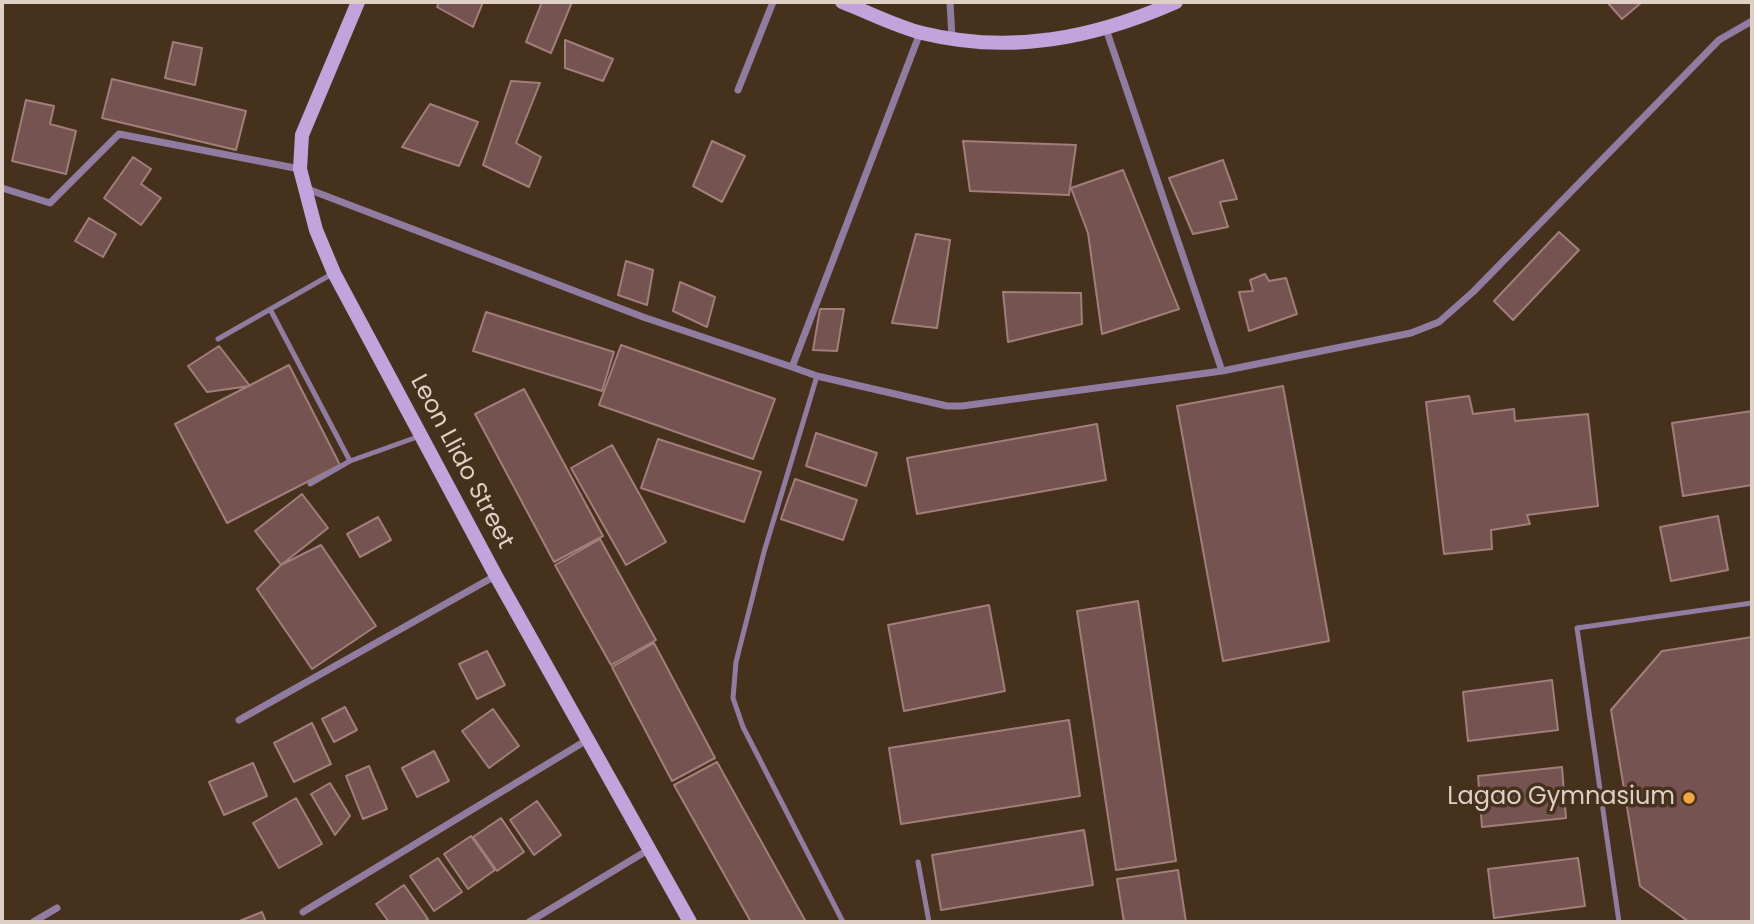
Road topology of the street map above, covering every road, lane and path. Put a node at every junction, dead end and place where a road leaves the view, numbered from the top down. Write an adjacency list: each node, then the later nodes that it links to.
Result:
1 (358, 2): 11 (main road, Leon Llido Street)
2 (773, 2): 10 (street)
3 (842, 2): 8 (main road)
4 (950, 2): 9 (street)
5 (1176, 2): 7 (main road)
6 (1752, 21): 18 (street)
7 (1106, 29): 9 (main road); 18 (street)
8 (920, 33): 9 (main road); 17 (street)
9 (952, 38)
10 (738, 90)
11 (300, 169): 12 (street); 13 (main road, Leon Llido Street)
12 (2, 188)
13 (304, 188): 14 (main road, Leon Llido Street); 17 (street)
14 (334, 273): 15 (lane); 20 (main road, Leon Llido Street)
15 (270, 309): 16 (lane); 21 (lane)
16 (218, 339)
17 (792, 368): 19 (street)
18 (1222, 371): 19 (street)
19 (817, 376): 34 (lane)
20 (421, 436): 21 (lane); 23 (main road, Leon Llido Street)
21 (350, 461): 22 (lane)
22 (310, 484)
23 (496, 576): 25 (street); 26 (main road, Leon Llido Street)
24 (1752, 603): 36 (lane)
25 (239, 720)
26 (587, 740): 27 (main road, Leon Llido Street); 30 (street)
27 (649, 850): 32 (street); 33 (main road, Leon Llido Street)
28 (918, 862): 35 (lane)
29 (57, 908): 31 (street)
30 (303, 912)
31 (33, 922)
32 (529, 922)
33 (690, 922)
34 (843, 922)
35 (929, 922)
36 (1619, 922)

